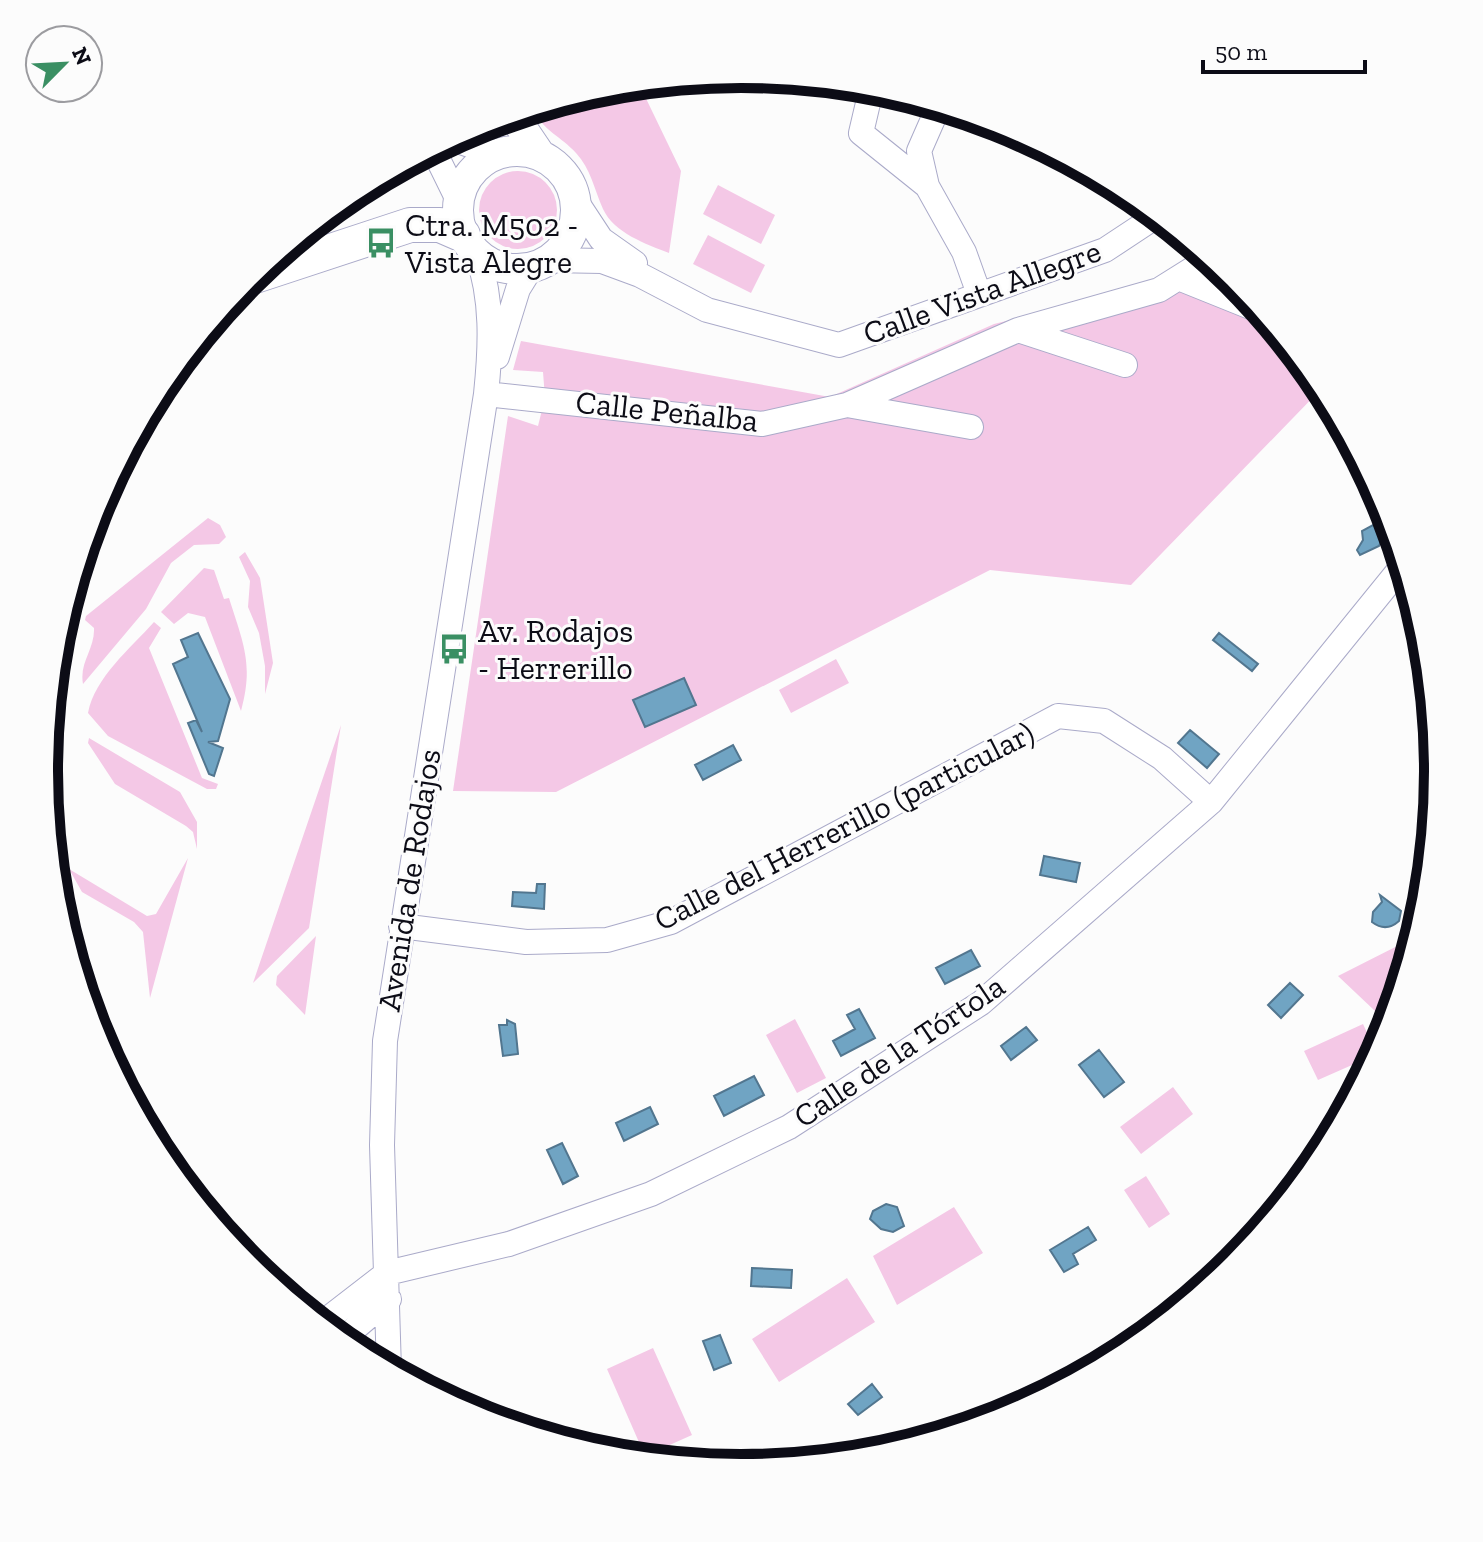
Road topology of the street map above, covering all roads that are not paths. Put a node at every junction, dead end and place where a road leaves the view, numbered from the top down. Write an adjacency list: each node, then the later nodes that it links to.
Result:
1 (869, 100): 8 (street)
2 (934, 116): 8 (street)
3 (520, 125): 6 (main road)
4 (469, 145): 5 (street)
5 (495, 154): 6 (main road); 9 (main road)
6 (540, 155): 10 (main road)
7 (438, 159): 9 (street)
8 (927, 186): 17 (street)
9 (458, 200): 12 (main road)
10 (576, 201): 13 (main road); 19 (street, Calle Vista Allegre)
11 (1148, 222): 17 (street, Calle Vista Allegre)
12 (470, 244): 13 (main road); 15 (highway); 22 (street, Avenida de Rodajos)
13 (540, 264): 19 (street, Calle Vista Allegre); 22 (street, Avenida de Rodajos)
14 (1200, 265): 16 (street, Calle Peñalba)
15 (279, 268)
16 (1181, 279): 18 (street); 20 (street, Calle Peñalba)
17 (979, 294): 19 (street, Calle Vista Allegre)
18 (1238, 302)
19 (707, 310)
20 (1018, 330): 21 (street); 23 (street, Calle Peñalba)
21 (1125, 365)
22 (486, 394): 23 (street, Calle Peñalba); 27 (street, Avenida de Rodajos)
23 (847, 405): 24 (street, Calle Peñalba)
24 (971, 427)
25 (1396, 574): 26 (street, Calle de la Tórtola)
26 (1211, 802): 27 (street, Calle del Herrerillo (particular)); 28 (street, Calle de la Tórtola)
27 (401, 926): 28 (street, Avenida de Rodajos)
28 (387, 1273): 29 (street, Avenida de Rodajos); 30 (street)
29 (389, 1299): 31 (street); 32 (street, Avenida de Rodajos)
30 (330, 1317)
31 (351, 1331)
32 (389, 1356)

